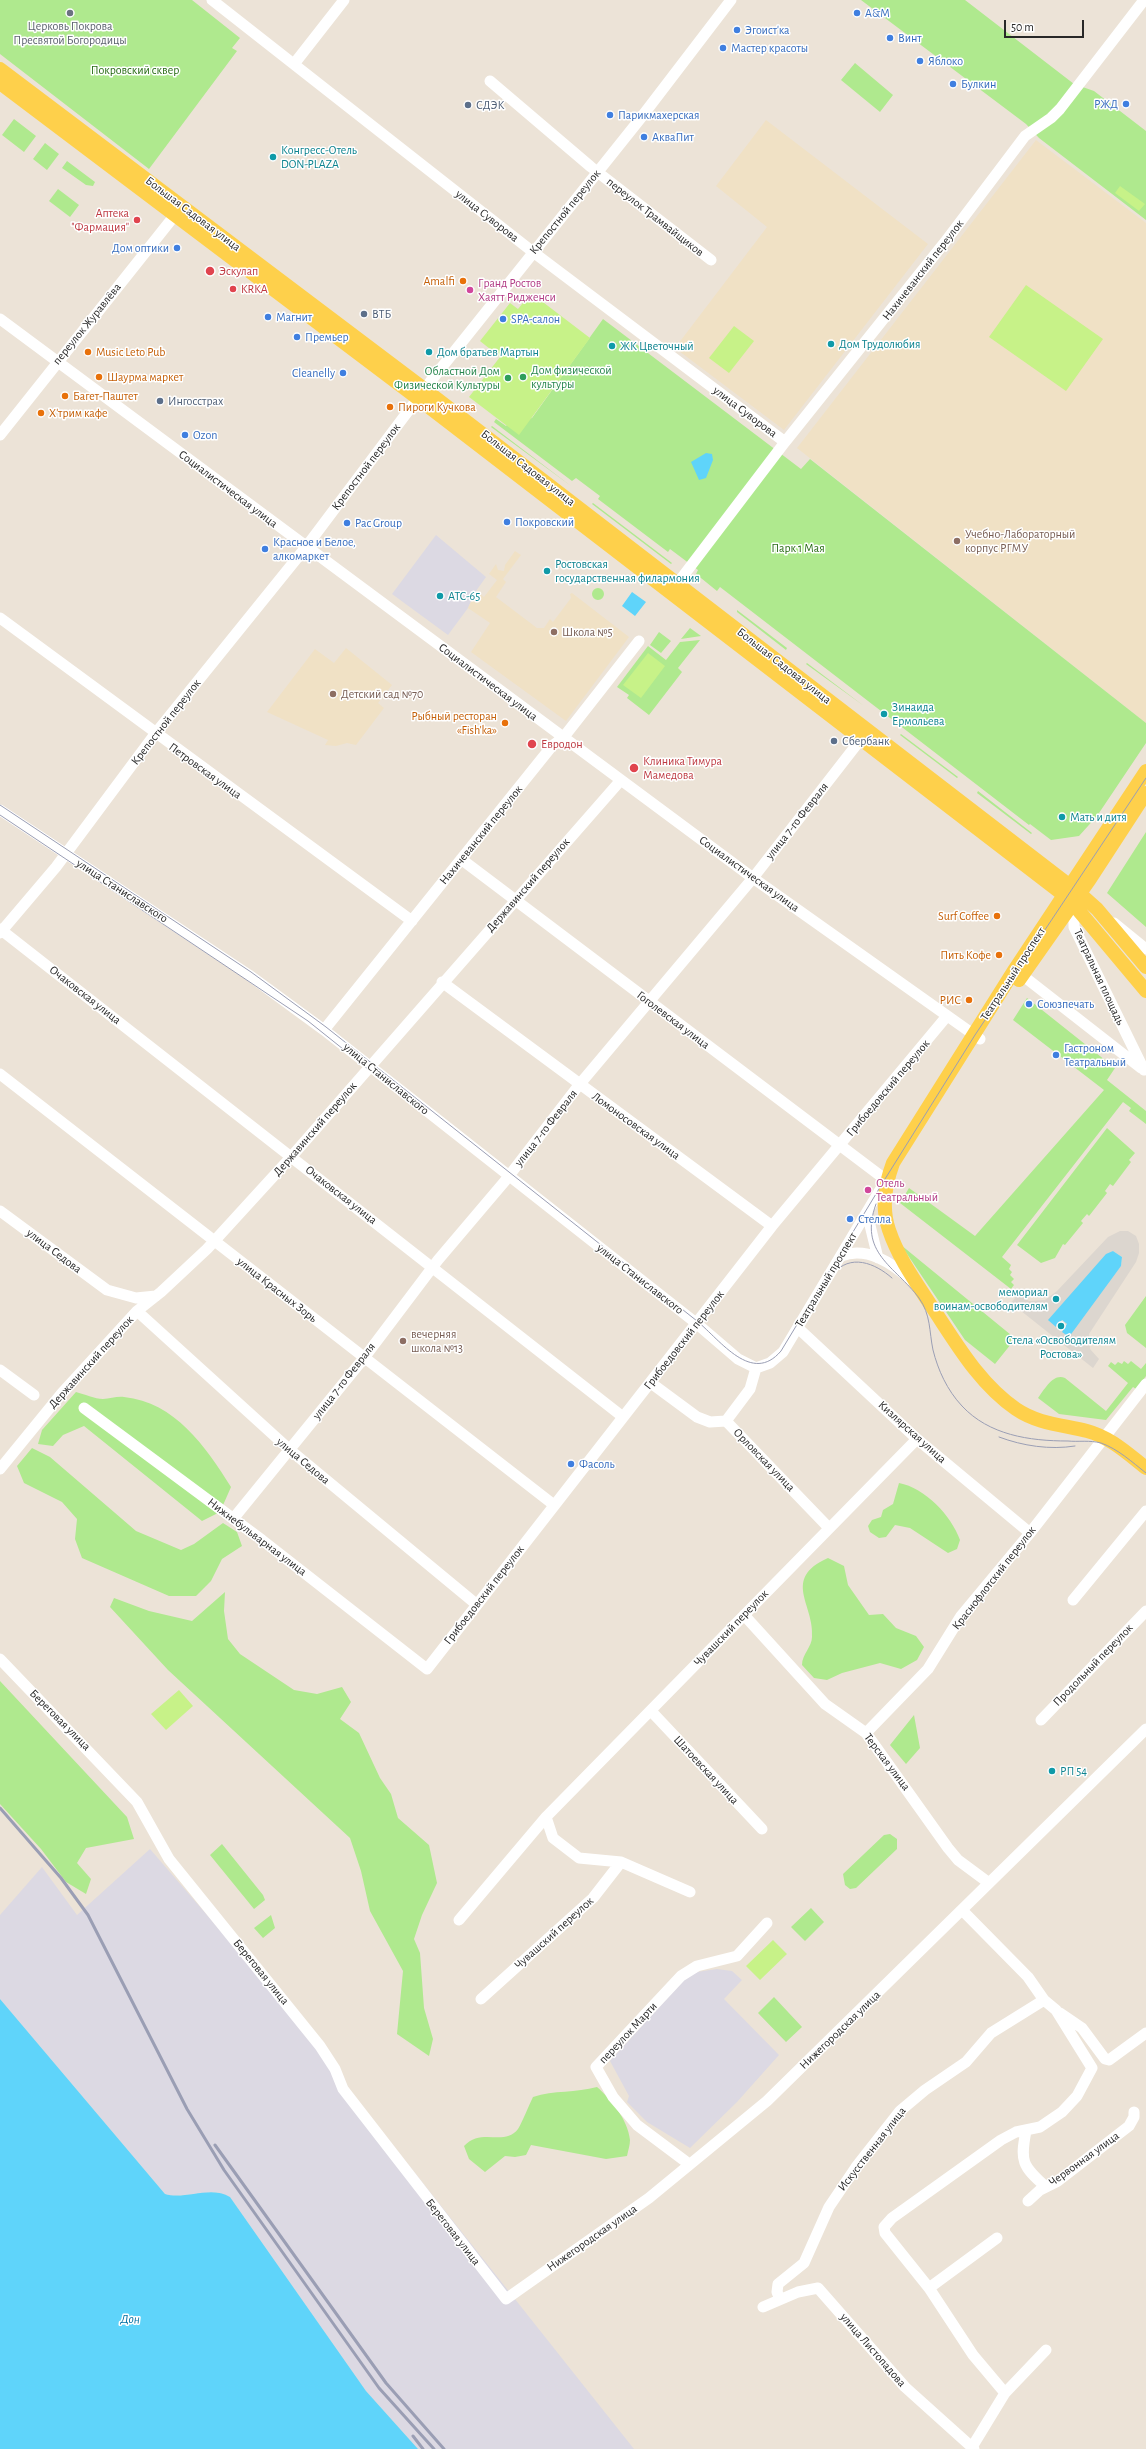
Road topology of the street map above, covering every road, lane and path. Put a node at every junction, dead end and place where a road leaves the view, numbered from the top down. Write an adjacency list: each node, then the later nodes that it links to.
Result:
1 (212, 0): 5 (street, улица Суворова)
2 (344, 0): 5 (street)
3 (731, 0): 9 (street, Крепостной переулок)
4 (1144, 0): 17 (street, Нахичеванский переулок)
5 (294, 64): 11 (street, улица Суворова)
6 (0, 69): 15 (main road, Большая Садовая улица)
7 (490, 81): 9 (street, переулок Трамвайщиков)
8 (0, 83): 10 (main road, Большая Садовая улица)
9 (597, 172): 11 (street, Крепостной переулок); 12 (street, переулок Трамвайщиков)
10 (175, 215): 14 (street, переулок Журавлёва); 15 (main road, Большая Садовая улица)
11 (533, 252): 15 (street, Крепостной переулок); 17 (street, улица Суворова)
12 (711, 260)
13 (0, 319): 14 (street, Социалистическая улица)
14 (57, 361): 16 (street, переулок Журавлёва); 18 (street, Социалистическая улица)
15 (421, 394): 18 (street, Крепостной переулок); 19 (main road, Большая Садовая улица); 24 (main road, Большая Садовая улица)
16 (0, 435)
17 (785, 442): 19 (street, Нахичеванский переулок)
18 (306, 547): 22 (street, Крепостной переулок); 23 (street, Социалистическая улица)
19 (677, 584): 32 (main road, Большая Садовая улица)
20 (0, 618): 22 (street, Петровская улица)
21 (639, 641): 23 (street, Нахичеванский переулок)
22 (155, 734): 29 (street, Крепостной переулок); 35 (street, Петровская улица)
23 (564, 738): 26 (street, Социалистическая улица); 30 (street, Нахичеванский переулок)
24 (861, 739): 31 (street, улица 7-го Февраля); 32 (main road, Большая Садовая улица)
25 (1146, 771): 32 (main road, Театральный проспект)
26 (621, 780): 31 (street, Социалистическая улица); 33 (street, Державинский переулок)
27 (1146, 793): 32 (main road, Театральный проспект)
28 (0, 810): 29 (street, улица Станиславского)
29 (66, 854): 36 (street, Крепостной переулок); 44 (street, улица Станиславского)
30 (461, 859): 33 (street, Гоголевская улица); 35 (street, Нахичеванский переулок)
31 (753, 878): 42 (street, улица 7-го Февраля); 43 (street, Социалистическая улица)
32 (1072, 895): 34 (main road); 39 (main road, Театральный проспект); 41 (main road, Театральная площадь); 45 (main road, Театральный проспект); 47 (street, Театральная площадь)
33 (515, 900): 40 (street, Державинский переулок); 42 (street, Гоголевская улица)
34 (1097, 909): 37 (street); 38 (main road)
35 (412, 921): 44 (street, Нахичеванский переулок)
36 (1, 931): 51 (street, Очаковская улица)
37 (1146, 949)
38 (1146, 967)
39 (1022, 975): 45 (main road, Театральный проспект); 47 (street, Театральная площадь)
40 (442, 982): 46 (street, Державинский переулок); 49 (street, Ломоносовская улица)
41 (1146, 991)
42 (650, 1003): 49 (street, улица 7-го Февраля); 50 (street, Гоголевская улица)
43 (948, 1016): 45 (street, Социалистическая улица); 50 (street, Грибоедовский переулок)
44 (324, 1030): 46 (street, улица Станиславского)
45 (977, 1037): 53 (main road, Театральный проспект)
46 (370, 1067): 51 (street, Державинский переулок); 52 (street, улица Станиславского)
47 (1145, 1071)
48 (0, 1074): 57 (street, улица Красных Зорь)
49 (579, 1085): 52 (street, улица 7-го Февраля); 56 (street, Ломоносовская улица)
50 (840, 1146): 53 (street, Гоголевская улица); 56 (street, Грибоедовский переулок)
51 (292, 1156): 57 (street, Державинский переулок); 60 (street, Очаковская улица)
52 (509, 1175): 60 (street, улица 7-го Февраля); 64 (street, улица Станиславского)
53 (886, 1180): 55 (street, Театральный проспект); 61 (main road)
54 (0, 1211): 62 (street, улица Седова)
55 (867, 1213): 58 (street, Театральный проспект); 59 (street)
56 (772, 1226): 64 (street, Грибоедовский переулок)
57 (215, 1241): 62 (street, Державинский переулок); 66 (street, улица Красных Зорь)
58 (841, 1256): 59 (street); 65 (street, Театральный проспект)
59 (878, 1258): 61 (street)
60 (433, 1267): 66 (street, улица 7-го Февраля); 73 (street, Очаковская улица)
61 (920, 1289): 75 (main road)
62 (156, 1296): 63 (street, Державинский переулок)
63 (136, 1311): 77 (street, улица Седова); 79 (street, Державинский переулок)
64 (696, 1323): 67 (street, улица Станиславского); 69 (street, Грибоедовский переулок)
65 (798, 1328): 67 (street, Театральный проспект); 76 (street, Кизлярская улица)
66 (364, 1358): 77 (street, улица 7-го Февраля); 80 (street, улица Красных Зорь)
67 (756, 1368): 74 (street)
68 (0, 1370): 71 (street)
69 (651, 1383): 73 (street, Грибоедовский переулок); 74 (street, Орловская улица)
70 (1146, 1384): 75 (street, Краснофлотский переулок)
71 (34, 1395)
72 (84, 1408): 82 (street, Нижнебульварная улица)
73 (623, 1417): 80 (street, Грибоедовский переулок)
74 (726, 1421): 83 (street, Орловская улица)
75 (1104, 1438): 78 (main road); 84 (street, Краснофлотский переулок)
76 (917, 1439): 83 (street, Чувашский переулок); 84 (street, Кизлярская улица)
77 (290, 1450): 82 (street, улица 7-го Февраля); 86 (street, улица Седова)
78 (1146, 1468)
79 (0, 1469)
80 (554, 1505): 86 (street, Грибоедовский переулок)
81 (1146, 1511): 85 (street)
82 (233, 1519): 90 (street, Нижнебульварная улица)
83 (829, 1528): 88 (street, Чувашский переулок)
84 (1030, 1533): 94 (street, Краснофлотский переулок)
85 (1073, 1600)
86 (476, 1604): 90 (street, Грибоедовский переулок)
87 (1146, 1611): 92 (street, Продольный переулок)
88 (744, 1615): 91 (street, Чувашский переулок); 94 (street, Терская улица)
89 (0, 1659): 114 (street, Береговая улица)
90 (427, 1669)
91 (651, 1711): 95 (street, Чувашский переулок); 96 (street, Шатоевская улица)
92 (1041, 1720)
93 (1146, 1729): 98 (street, Нижегородская улица)
94 (866, 1733): 98 (street, Терская улица)
95 (546, 1817): 97 (street); 101 (street, Чувашский переулок)
96 (762, 1829)
97 (621, 1862): 99 (street); 103 (street, Чувашский переулок)
98 (989, 1883): 100 (street, Нижегородская улица)
99 (690, 1892)
100 (962, 1910): 104 (street); 109 (street, Нижегородская улица)
101 (460, 1920)
102 (767, 1923): 109 (street, переулок Марти)
103 (482, 1999)
104 (1044, 2000): 105 (street); 115 (street, Искусственная улица)
105 (1056, 2010): 106 (street); 108 (street)
106 (1146, 2033)
107 (1134, 2112): 110 (street, Червонная улица)
108 (1026, 2131): 110 (street); 113 (street)
109 (689, 2164): 114 (street, Нижегородская улица)
110 (1046, 2187): 111 (street, Червонная улица)
111 (1028, 2201)
112 (997, 2238): 113 (street)
113 (929, 2288): 118 (street)
114 (506, 2299)
115 (780, 2299): 116 (street, улица Листопадова); 119 (street, улица Листопадова)
116 (763, 2307)
117 (1046, 2350): 118 (street)
118 (1005, 2393): 119 (street)
119 (973, 2448)

